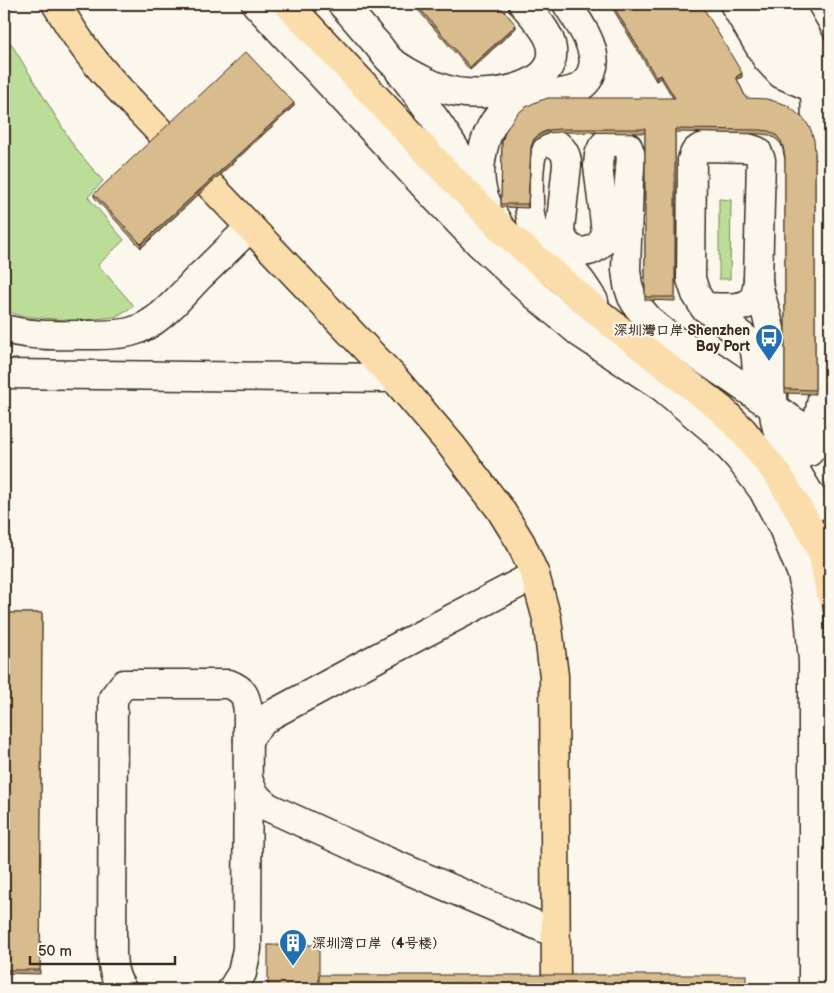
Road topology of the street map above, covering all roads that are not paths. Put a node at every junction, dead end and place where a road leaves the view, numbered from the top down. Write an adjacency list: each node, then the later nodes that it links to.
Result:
1 (56, 4): 13 (highway)
2 (256, 4): 37 (street)
3 (288, 4): 18 (highway)
4 (342, 4): 10 (street)
5 (523, 4): 10 (street)
6 (568, 4): 15 (street)
7 (734, 4): 11 (street)
8 (765, 4): 11 (street)
9 (788, 4): 11 (street)
10 (391, 61): 15 (street)
11 (815, 89): 12 (street); 17 (street)
12 (830, 117)
13 (162, 134)
14 (210, 184): 16 (highway)
15 (481, 191): 18 (street)
16 (250, 227): 22 (street); 24 (highway)
17 (824, 230): 26 (street)
18 (507, 234): 21 (highway)
19 (758, 280): 20 (street); 20 (street); 25 (street)
20 (704, 307): 25 (street)
21 (606, 319): 25 (street); 27 (highway)
22 (4, 329)
23 (4, 374): 24 (street)
24 (394, 378): 29 (highway)
25 (773, 406): 26 (street); 27 (street)
26 (821, 440): 27 (street)
27 (814, 519): 28 (highway)
28 (826, 555): 30 (highway)
29 (536, 575): 31 (street); 33 (highway)
30 (830, 593)
31 (248, 740): 32 (street); 35 (street)
32 (248, 779): 33 (street); 36 (street)
33 (555, 933): 34 (highway)
34 (556, 978)
35 (122, 989)
36 (232, 989)
37 (813, 989)

